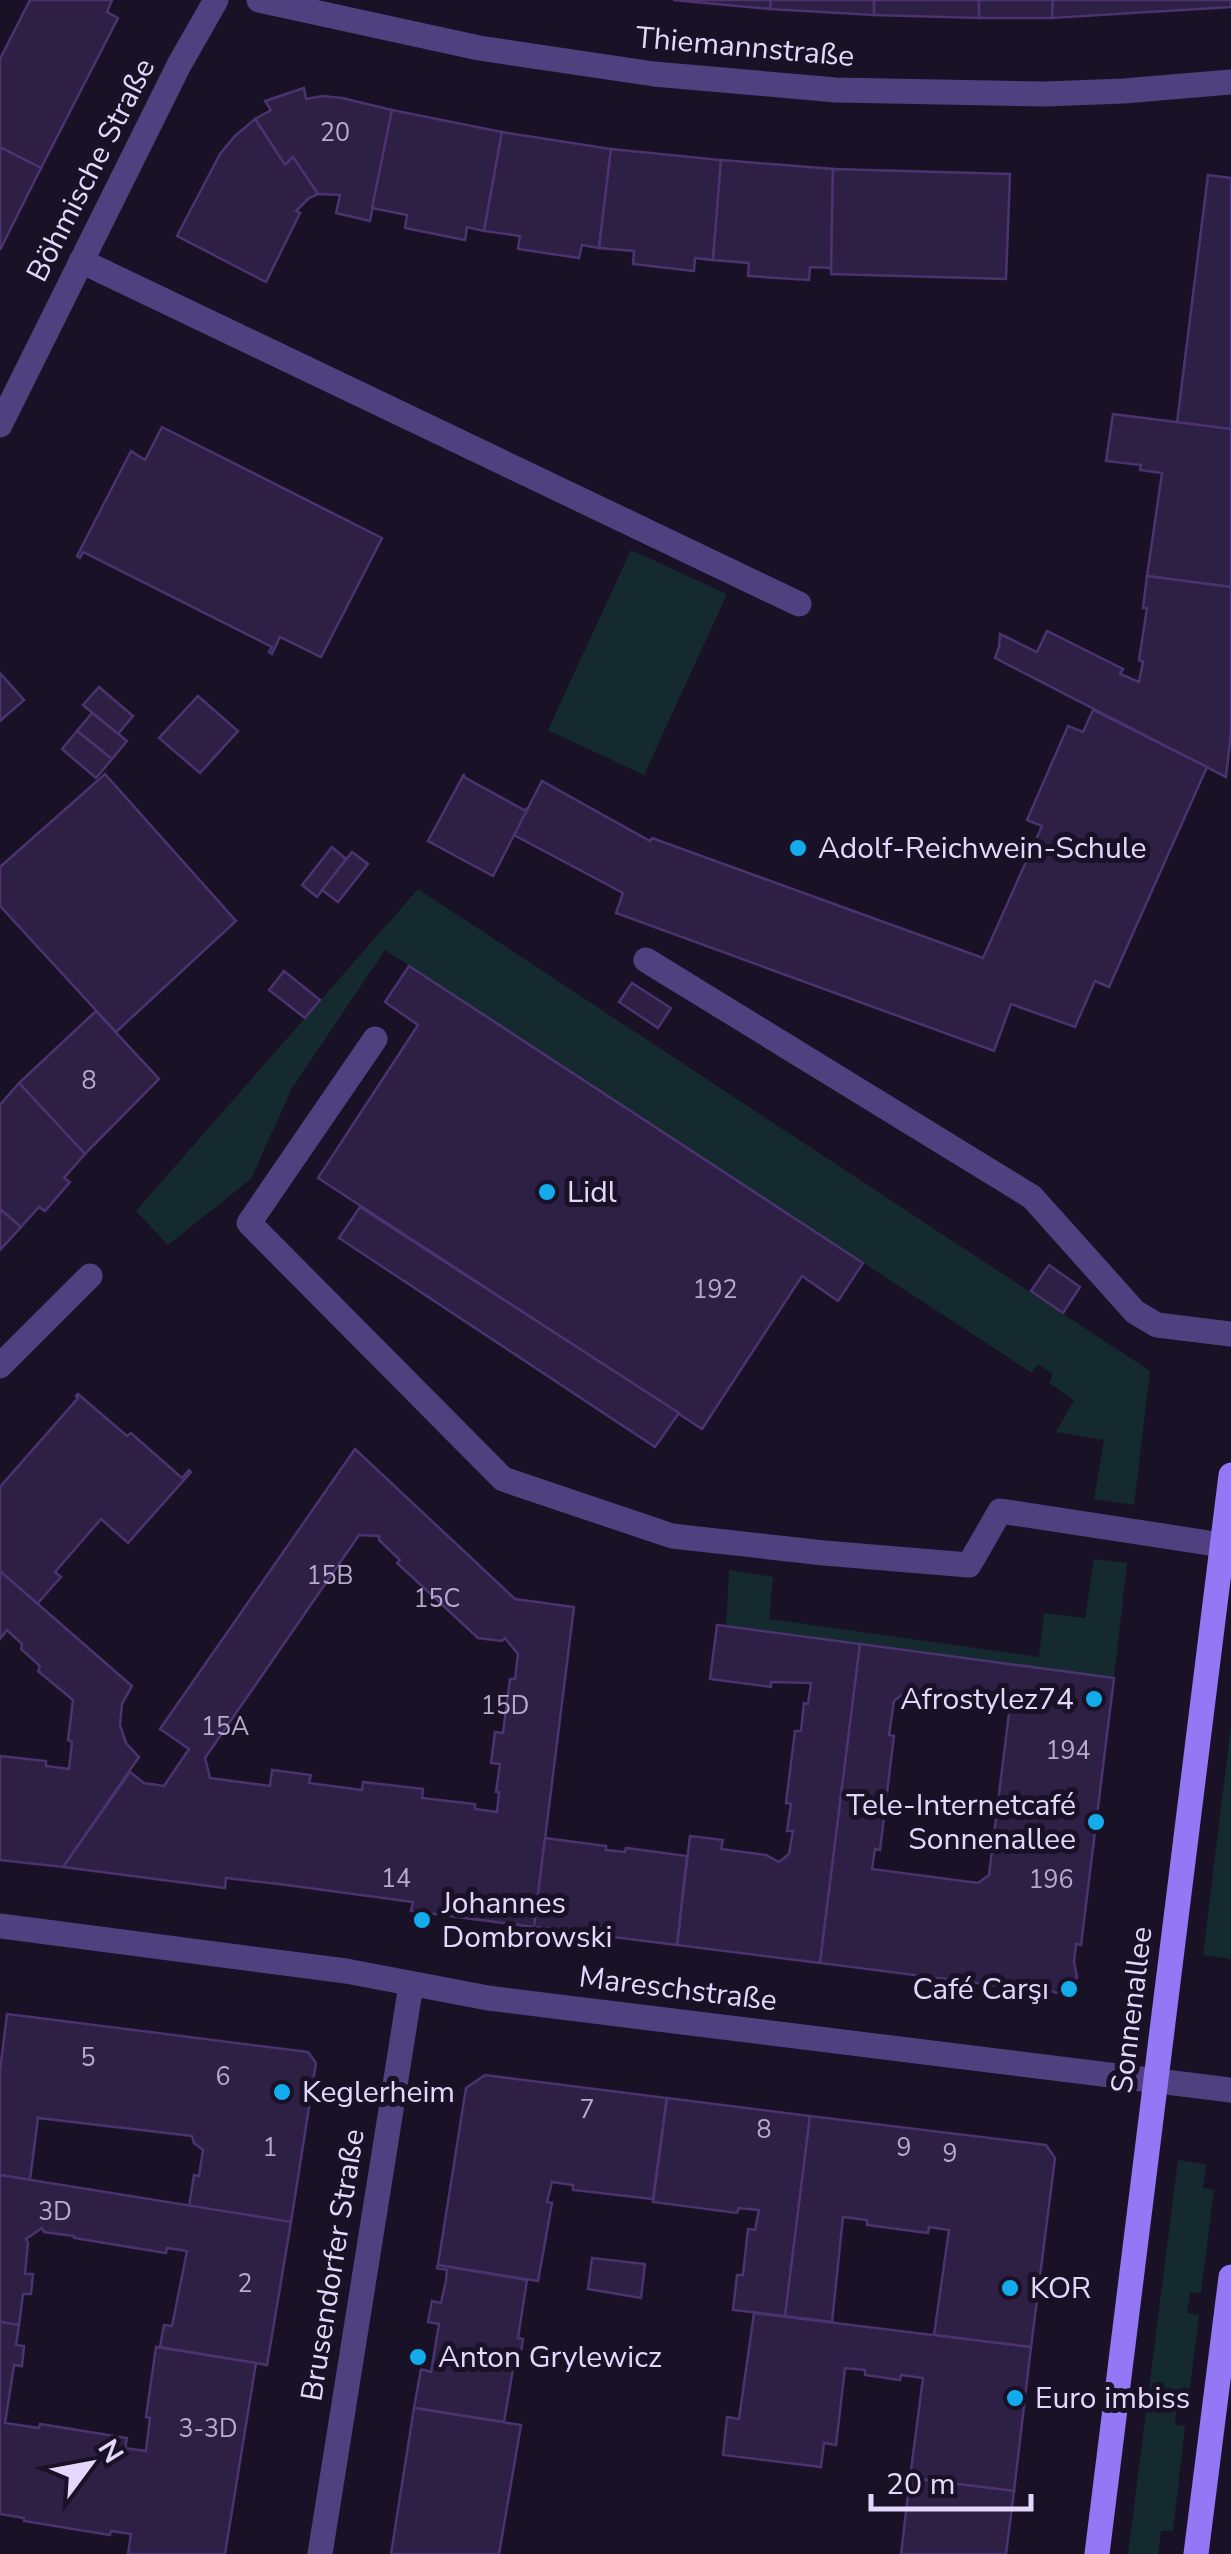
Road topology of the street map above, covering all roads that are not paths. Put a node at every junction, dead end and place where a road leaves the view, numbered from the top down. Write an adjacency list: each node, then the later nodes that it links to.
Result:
1 (216, 0): 4 (street, Böhmische Straße)
2 (259, 0): 3 (street, Thiemannstraße)
3 (1231, 82)
4 (82, 261): 5 (street, Böhmische Straße); 6 (street)
5 (0, 425)
6 (799, 604)
7 (646, 960): 10 (street)
8 (375, 1039): 13 (street)
9 (90, 1276): 11 (street)
10 (1231, 1334)
11 (0, 1366)
12 (1231, 1475): 13 (main road, Sonnenallee)
13 (1222, 1545): 16 (main road, Sonnenallee)
14 (0, 1926): 15 (street, Mareschstraße)
15 (412, 1985): 16 (street, Mareschstraße); 19 (street, Brusendorfer Straße)
16 (1155, 2081): 17 (street, Mareschstraße); 20 (main road, Sonnenallee)
17 (1231, 2090)
18 (1231, 2277): 21 (main road)
19 (320, 2554)
20 (1097, 2554)
21 (1196, 2554)

